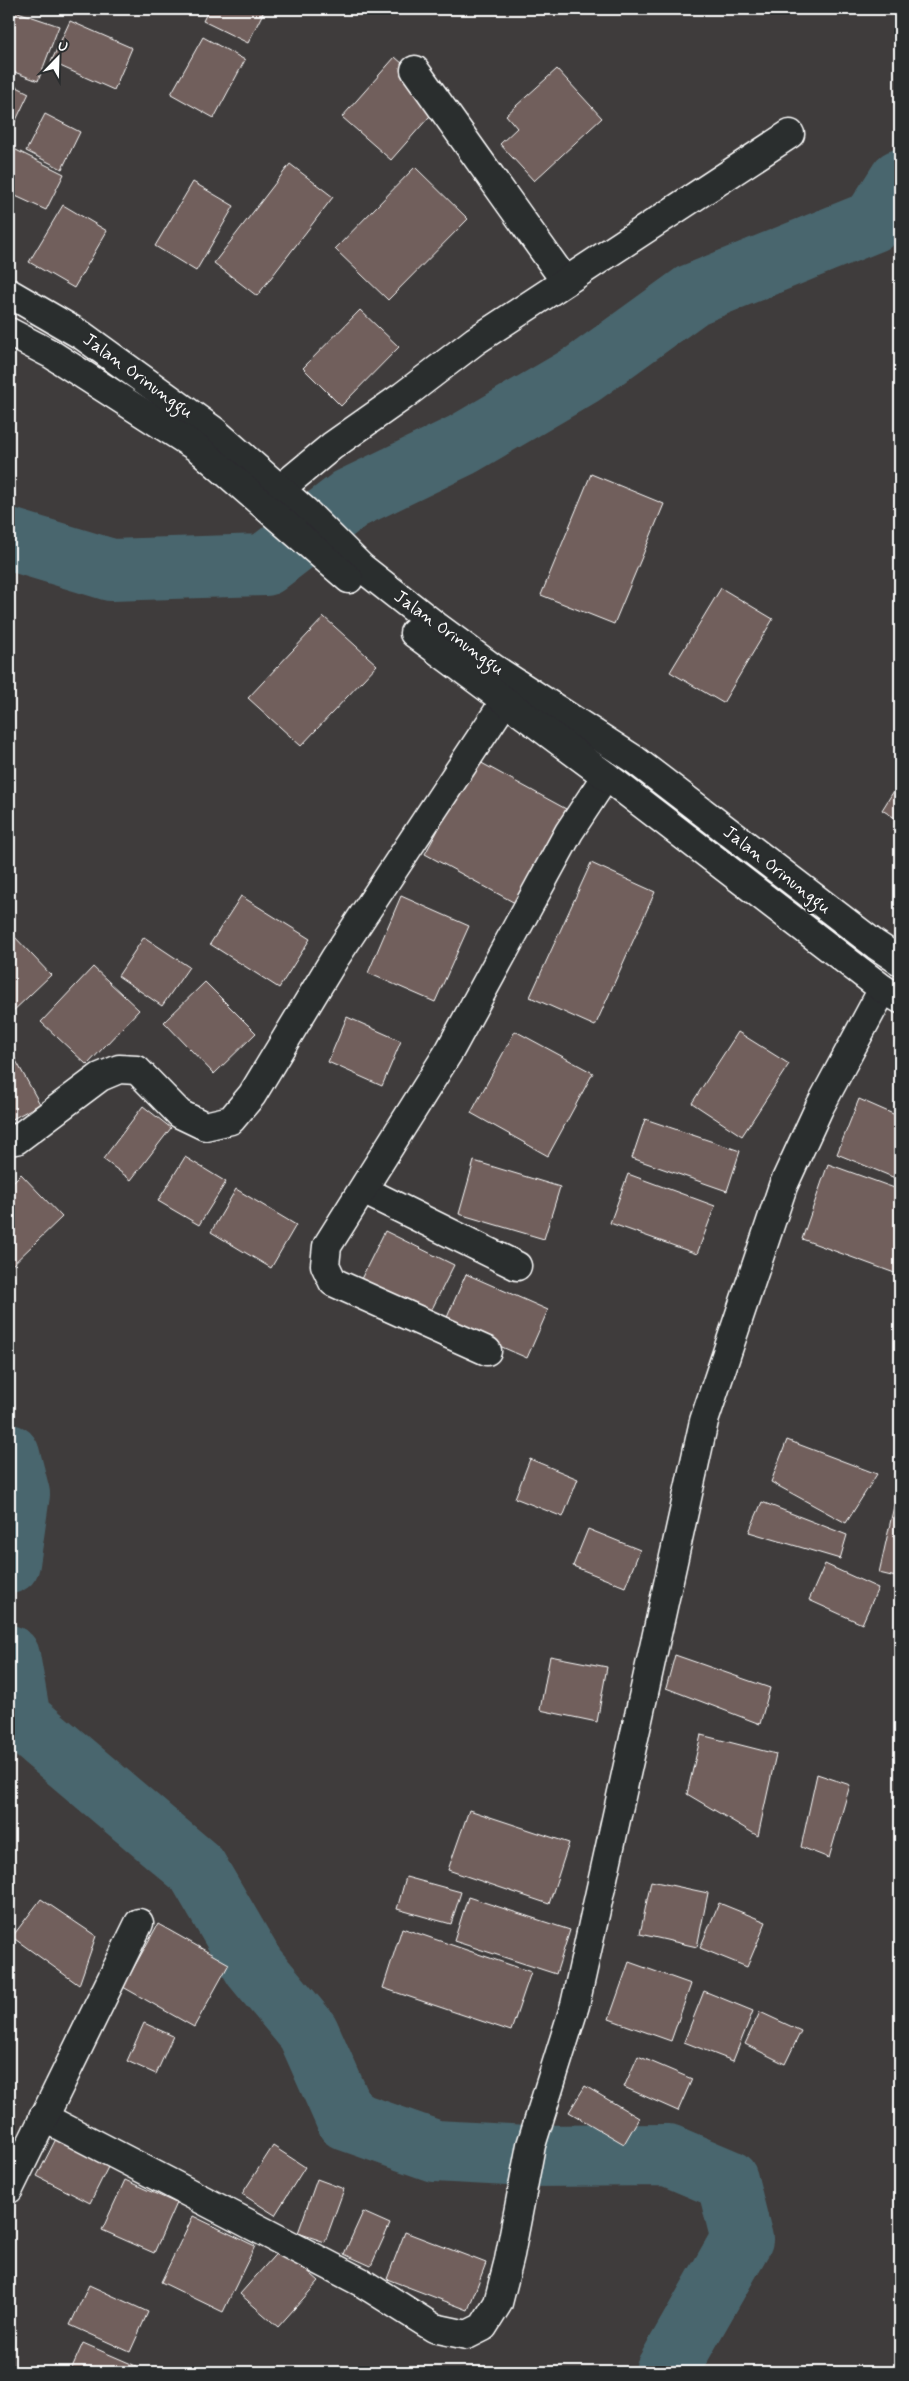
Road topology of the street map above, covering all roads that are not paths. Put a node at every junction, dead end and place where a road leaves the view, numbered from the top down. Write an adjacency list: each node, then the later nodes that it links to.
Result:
1 (415, 70): 3 (street)
2 (790, 134): 3 (street)
3 (565, 281): 6 (street)
4 (9, 293): 6 (street, Jalan Orinunggu)
5 (9, 332): 7 (street, Jalan Orinunggu)
6 (280, 489): 7 (street, Jalan Orinunggu)
7 (294, 516): 8 (street, Jalan Orinunggu)
8 (354, 572): 9 (street, Jalan Orinunggu); 11 (street, Jalan Orinunggu)
9 (506, 701): 10 (street, Jalan Orinunggu); 13 (street)
10 (606, 776): 12 (street, Jalan Orinunggu); 14 (street)
11 (900, 961)
12 (892, 994): 18 (street)
13 (9, 1141)
14 (363, 1190): 15 (street); 16 (street)
15 (517, 1266)
16 (487, 1352)
17 (139, 1923): 18 (street)
18 (43, 2117): 19 (street)
19 (9, 2189)

